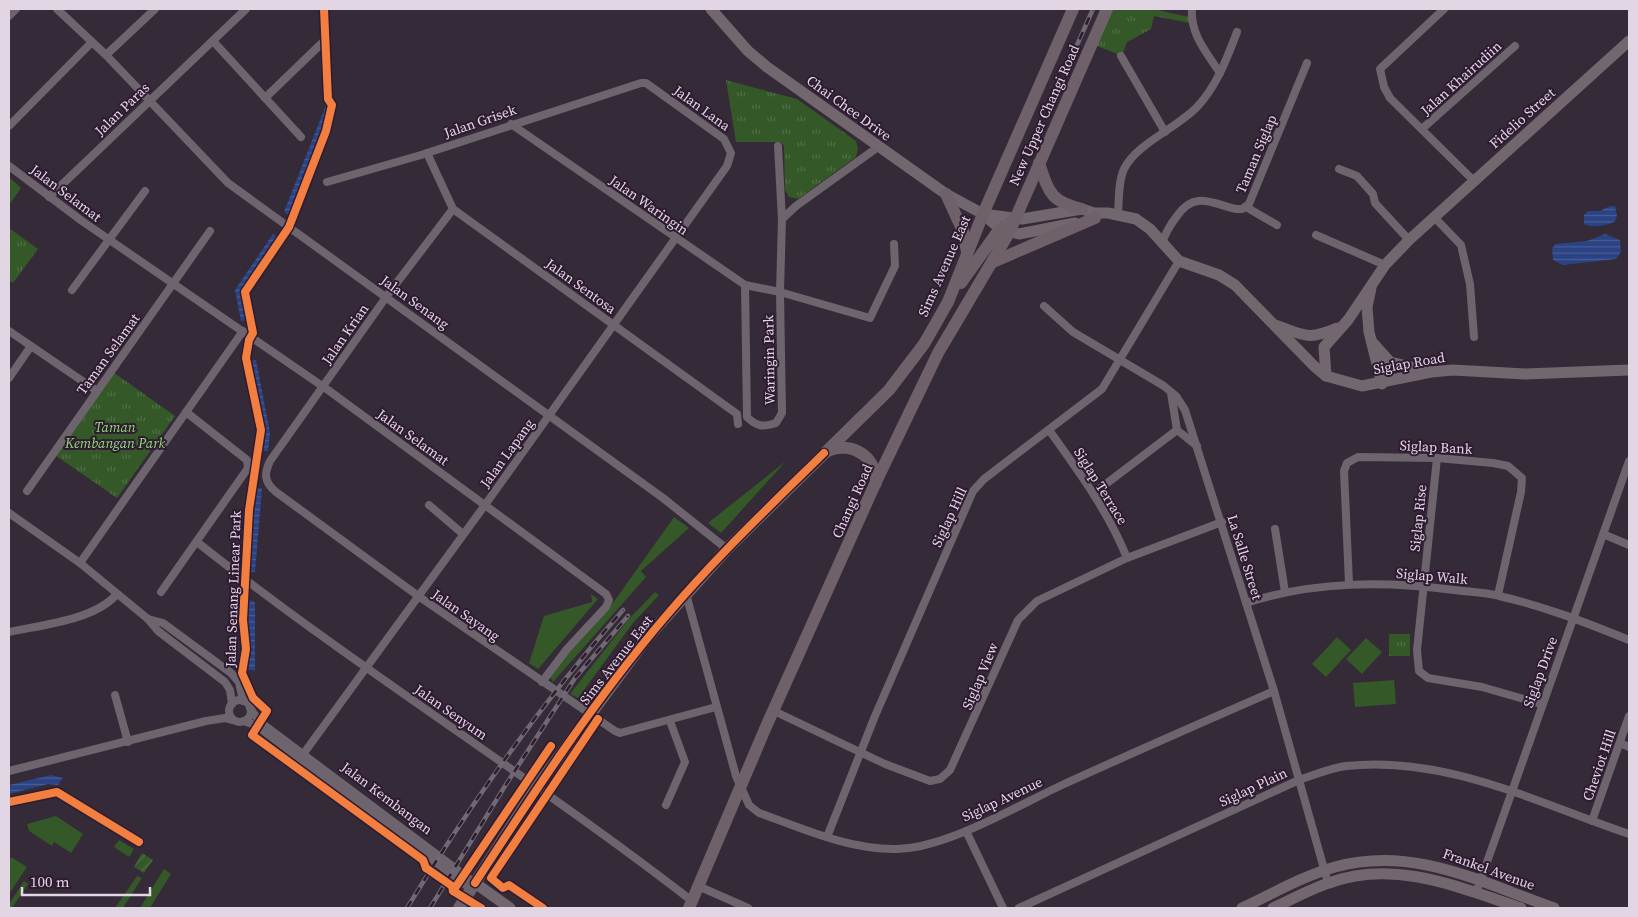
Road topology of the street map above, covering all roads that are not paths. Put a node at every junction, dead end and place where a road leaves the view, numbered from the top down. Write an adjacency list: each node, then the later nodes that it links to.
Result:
1 (16, 9): 10 (street)
2 (57, 9): 14 (street, Jalan Senang)
3 (155, 9): 17 (street)
4 (246, 9): 12 (street, Jalan Paras)
5 (711, 9): 30 (street, Chai Chee Drive)
6 (1073, 9): 44 (main road, New Upper Changi Road)
7 (1107, 9): 32 (main road, New Upper Changi Road)
8 (1192, 9): 20 (street)
9 (1444, 9): 26 (street)
10 (9, 16)
11 (1237, 32): 20 (street)
12 (213, 41): 22 (street); 23 (street, Jalan Paras)
13 (1629, 41): 36 (street, Fidelio Street)
14 (92, 42): 17 (street, Jalan Senang); 25 (street)
15 (323, 42): 22 (street)
16 (1515, 46): 26 (street, Jalan Khairudiin)
17 (106, 55): 23 (street, Jalan Senang)
18 (1121, 56): 27 (street)
19 (1306, 63): 41 (street, Taman Siglap)
20 (1220, 73): 27 (street)
21 (641, 83): 24 (street, Jalan Grisek); 34 (street, Jalan Lana)
22 (266, 98): 28 (street)
23 (149, 100): 40 (street, Jalan Paras); 67 (street, Jalan Senang)
24 (511, 124): 31 (street, Jalan Grisek); 54 (street, Jalan Waringin)
25 (9, 126)
26 (1423, 128): 36 (street)
27 (1165, 132): 45 (street)
28 (300, 137)
29 (778, 146): 49 (street, Waringin Park)
30 (878, 147): 39 (street, Chai Chee Drive); 49 (street)
31 (426, 153): 37 (street, Jalan Grisek); 42 (street, Jalan Sentosa)
32 (1039, 163): 43 (main road); 47 (main road, New Upper Changi Road)
33 (9, 166): 40 (street, Jalan Selamat)
34 (727, 166): 54 (street, Jalan Lapang)
35 (1339, 169): 56 (street)
36 (1474, 181): 46 (street, Fidelio Street)
37 (327, 182)
38 (145, 192): 55 (street, Jalan Selamat)
39 (946, 194): 44 (street, Chai Chee Drive); 59 (main road)
40 (49, 197): 55 (street, Jalan Selamat)
41 (1246, 207): 50 (street); 58 (street, Taman Siglap)
42 (452, 209): 67 (street, Jalan Krian); 72 (street, Jalan Sentosa)
43 (1082, 209): 45 (street, Siglap Road); 47 (street, Siglap Road)
44 (983, 214): 47 (street, Siglap Road); 52 (street); 59 (main road, Sims Avenue East)
45 (1113, 214): 48 (street); 58 (street, Siglap Road)
46 (1434, 217): 56 (street, Fidelio Street); 76 (street)
47 (1014, 218): 52 (main road)
48 (1095, 218): 52 (street); 60 (main road)
49 (782, 219): 66 (street, Waringin Park)
50 (1278, 225)
51 (210, 231): 63 (street, Taman Selamat)
52 (1004, 231): 60 (main road, Changi Road); 68 (main road)
53 (1316, 235): 62 (street)
54 (674, 238): 64 (street, Jalan Waringin); 72 (street, Jalan Lapang)
55 (109, 240): 63 (street, Jalan Selamat); 65 (street, Jalan Selamat)
56 (1408, 240): 62 (street, Fidelio Street)
57 (894, 244): 66 (street, Jalan Waringin)
58 (1162, 244): 61 (street, Siglap Road)
59 (967, 255): 68 (main road, Sims Avenue East)
60 (993, 262): 98 (main road, Changi Road)
61 (1177, 264): 71 (street, Siglap Road); 79 (street, Siglap Hill)
62 (1385, 265): 70 (street, Fidelio Street)
63 (174, 283): 75 (street, Jalan Selamat); 86 (street, Taman Selamat)
64 (744, 285): 66 (street, Jalan Waringin); 66 (street, Waringin Park)
65 (72, 290)
66 (780, 292)
67 (386, 296): 85 (street, Jalan Krian); 89 (street, Jalan Senang)
68 (948, 302): 94 (main road, Sims Avenue East)
69 (1044, 306): 79 (street, La Salle Street)
70 (1362, 306): 73 (street, Fidelio Street); 77 (street, Fidelio Street)
71 (1270, 323): 73 (street); 82 (street, Siglap Road)
72 (613, 325): 89 (street, Jalan Lapang); 90 (street, Jalan Sentosa)
73 (1342, 326): 82 (street, Fidelio Street)
74 (9, 331): 78 (street)
75 (243, 331): 85 (street, Jalan Selamat); 88 (street)
76 (1474, 337)
77 (1371, 340): 81 (street); 84 (street, Fidelio Street)
78 (31, 346): 83 (street); 86 (street)
79 (1120, 358): 87 (street, La Salle Street); 91 (street, Siglap Hill)
80 (1629, 370): 81 (street, Siglap Road)
81 (1431, 372): 84 (street, Siglap Road)
82 (1326, 376): 84 (street, Siglap Road)
83 (9, 378)
84 (1382, 384)
85 (324, 387): 97 (street, Jalan Krian); 102 (street, Jalan Selamat)
86 (97, 391): 99 (street, Taman Selamat)
87 (1171, 392): 92 (street); 93 (street, La Salle Street)
88 (186, 412): 108 (street); 112 (street)
89 (549, 415): 102 (street, Jalan Lapang); 110 (street, Jalan Senang)
90 (738, 424)
91 (1049, 430): 100 (street, Siglap Terrace); 146 (street, Siglap Hill)
92 (1177, 430): 93 (street); 100 (street)
93 (1197, 446): 104 (street, La Salle Street)
94 (824, 453): 98 (main road); 110 (main road, Sims Avenue East)
95 (1437, 458): 113 (street, Siglap Bank); 114 (street, Siglap Rise); 119 (street, Siglap Bank)
96 (1629, 461): 107 (street, Siglap Drive)
97 (265, 476): 120 (street, Jalan Sayang)
98 (875, 484): 135 (main road, Changi Road)
99 (27, 491)
100 (1094, 493): 111 (street, Siglap Terrace)
101 (429, 505): 106 (street)
102 (485, 506): 106 (street, Jalan Lapang); 127 (street, Jalan Selamat)
103 (9, 513): 112 (street, Jalan Kembangan)
104 (1222, 522): 111 (street, Siglap View); 121 (street, La Salle Street)
105 (1275, 529): 116 (street)
106 (463, 534): 120 (street, Jalan Lapang)
107 (1604, 534): 109 (street); 122 (street, Siglap Drive)
108 (197, 542): 115 (street); 126 (street, Jalan Senyum)
109 (1629, 545)
110 (726, 550): 117 (main road, Sims Avenue East)
111 (1127, 558): 146 (street, Siglap View)
112 (80, 563): 118 (street, Jalan Kembangan)
113 (1349, 583): 114 (street, Siglap Walk); 116 (street, Siglap Walk)
114 (1424, 586): 119 (street, Siglap Walk); 131 (street, Siglap Rise)
115 (161, 592)
116 (1285, 592): 121 (street, Siglap Walk)
117 (686, 594): 133 (street); 136 (main road, Sims Avenue East)
118 (116, 595): 123 (street, Jalan Kembangan); 124 (street)
119 (1498, 595): 122 (street, Siglap Walk)
120 (417, 596): 126 (street, Jalan Lapang); 127 (street, Jalan Sayang)
121 (1246, 603): 128 (street, La Salle Street)
122 (1573, 618): 125 (street, Siglap Walk); 131 (street, Siglap Drive)
123 (148, 619): 130 (street, Jalan Kembangan); 132 (street, Jalan Kembangan)
124 (9, 632)
125 (1629, 640)
126 (364, 668): 145 (street, Jalan Lapang); 149 (street, Jalan Senyum)
127 (542, 682): 136 (street, Jalan Sayang)
128 (1274, 691): 148 (street, La Salle Street); 154 (street, Siglap Avenue)
129 (115, 695): 142 (street)
130 (243, 701): 132 (street); 134 (street, Jalan Kembangan)
131 (1542, 704): 151 (street, Siglap Drive)
132 (230, 707): 138 (street); 139 (street, Jalan Kembangan)
133 (716, 707): 140 (street, Jalan Sayang); 150 (street)
134 (250, 708): 141 (street); 145 (street, Jalan Kembangan)
135 (774, 711): 146 (street, Siglap View); 150 (main road, Changi Road)
136 (590, 714): 140 (street, Jalan Sayang); 149 (main road, Sims Avenue East)
137 (1629, 716): 143 (street, Cheviot Hill)
138 (206, 720): 139 (street); 142 (street)
139 (234, 720): 141 (street, Jalan Kembangan)
140 (670, 721): 152 (street)
141 (244, 722): 160 (street, Jalan Kembangan)
142 (128, 742): 147 (street)
143 (1620, 743): 144 (street); 153 (street, Cheviot Hill)
144 (1629, 746)
145 (304, 753): 160 (street, Jalan Kembangan)
146 (860, 753): 156 (street, Siglap Hill)
147 (9, 771)
148 (1299, 780): 151 (street, Siglap Plain); 157 (street, La Salle Street); 169 (street, Siglap Plain)
149 (536, 788): 160 (main road, Sims Avenue East); 163 (street, Jalan Senyum)
150 (741, 790): 156 (street, Siglap Avenue); 161 (main road, Changi Road)
151 (1511, 792): 153 (street, Siglap Plain); 158 (street, Siglap Drive)
152 (666, 805)
153 (1592, 821): 155 (street, Siglap Plain)
154 (966, 831): 156 (street, Siglap Avenue); 168 (street)
155 (1629, 834)
156 (827, 836)
157 (1324, 871): 158 (street, Frankel Avenue); 159 (street, La Salle Street); 170 (street, Frankel Avenue)
158 (1480, 880): 162 (street, Siglap Drive); 173 (street, Frankel Avenue)
159 (1328, 883): 162 (street, Frankel Avenue); 171 (street, Frankel Avenue)
160 (473, 886): 164 (main road, Sims Avenue East); 165 (street, Jalan Kembangan); 166 (street, Jalan Kembangan)
161 (698, 886): 163 (main road, Changi Road); 167 (street)
162 (1476, 893): 172 (street, Frankel Avenue)
163 (691, 905)
164 (459, 908)
165 (496, 908)
166 (510, 908)
167 (748, 908)
168 (1003, 908)
169 (1019, 908)
170 (1242, 908)
171 (1273, 908)
172 (1521, 908)
173 (1554, 908)

